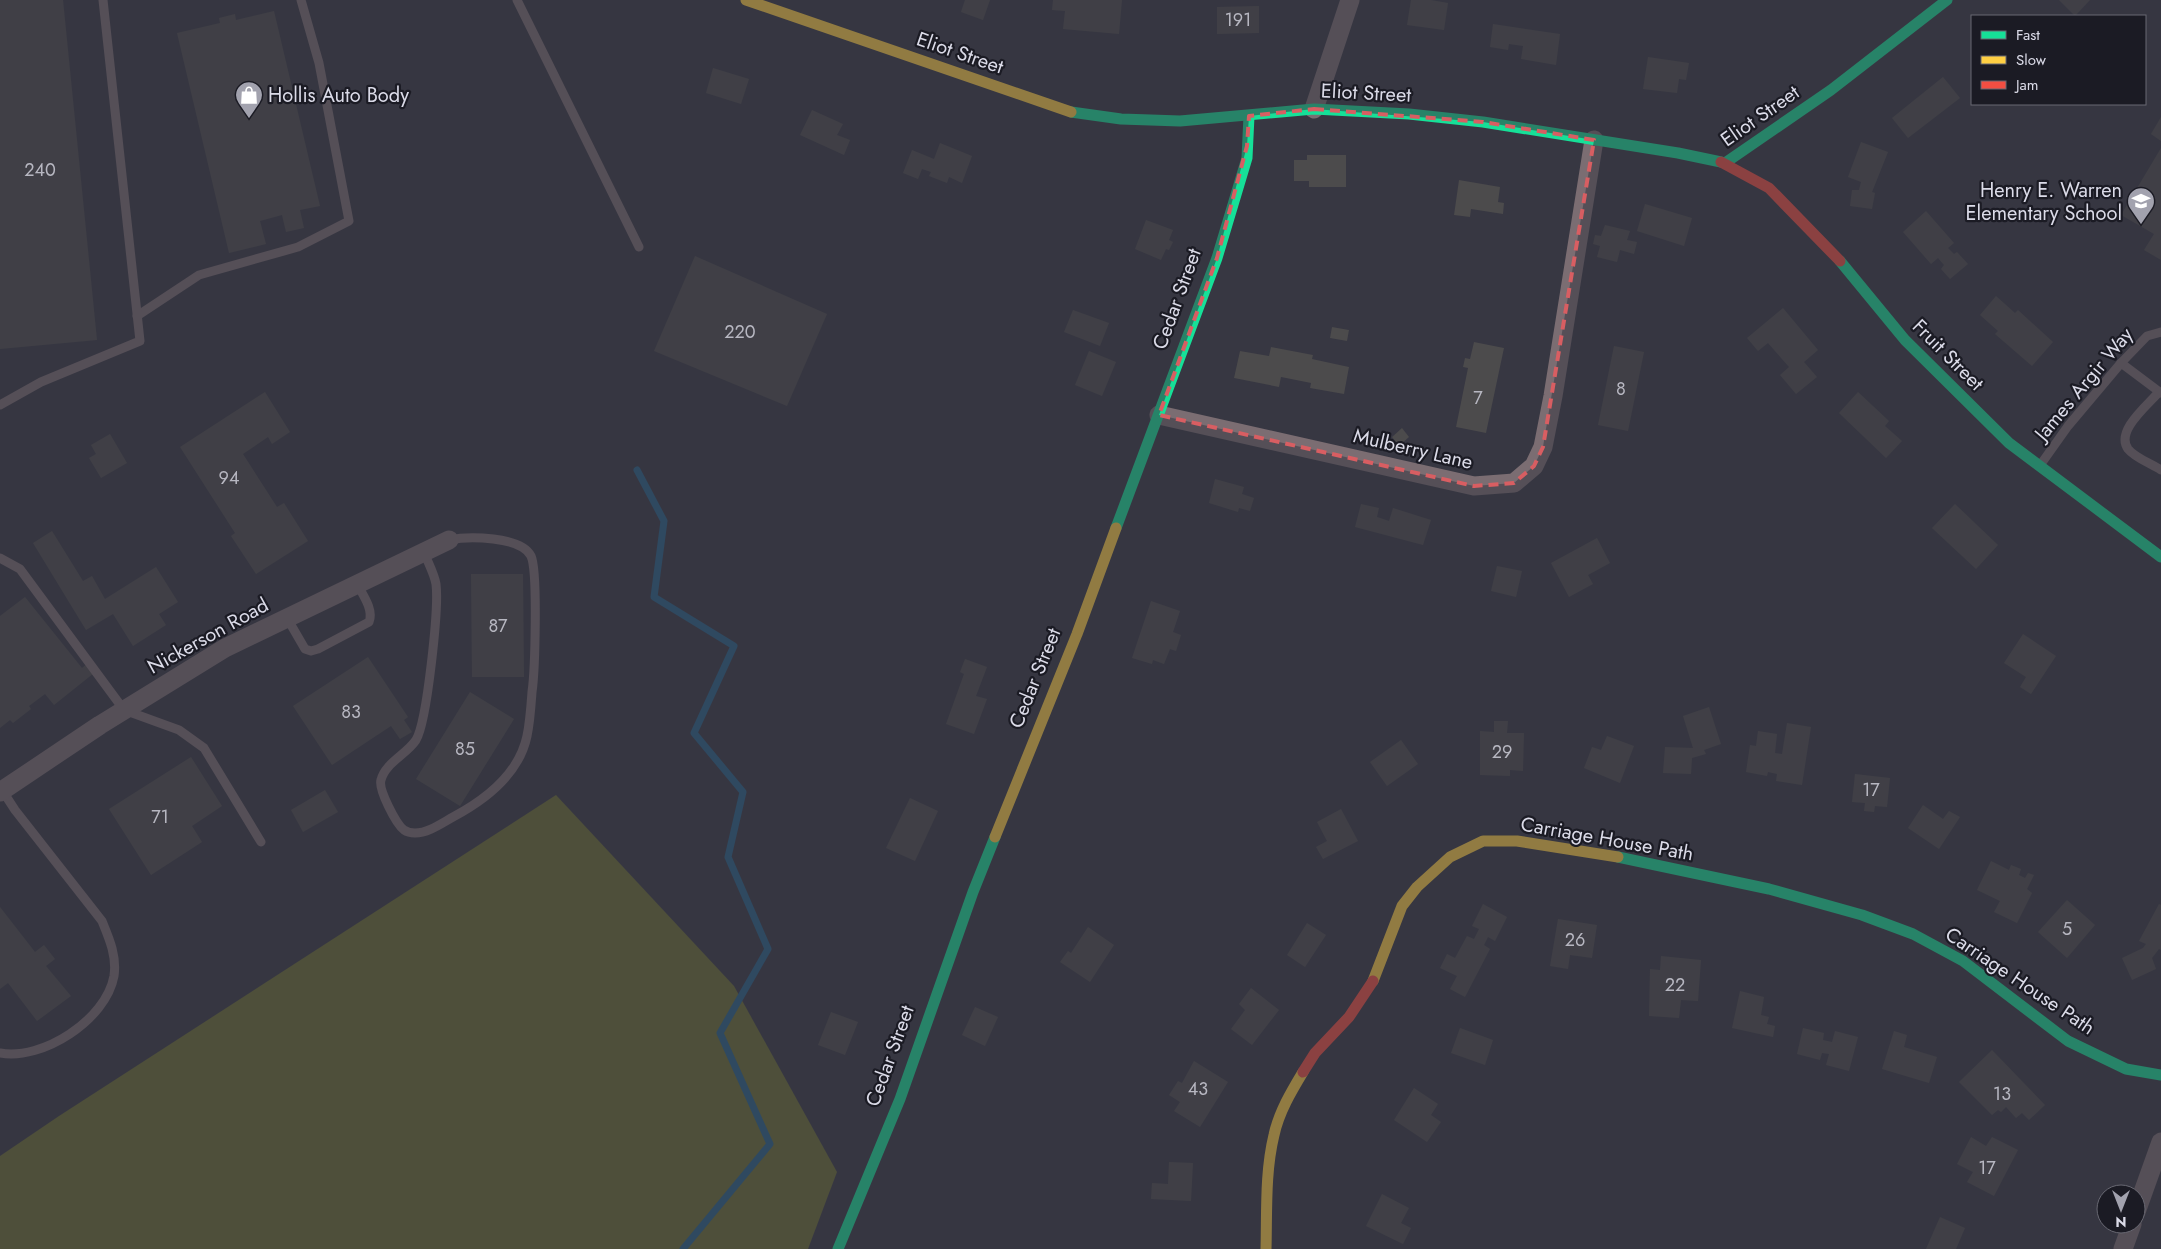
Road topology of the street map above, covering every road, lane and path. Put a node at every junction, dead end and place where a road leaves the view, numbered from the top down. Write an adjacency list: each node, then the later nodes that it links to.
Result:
1 (103, 0): 12 (lane)
2 (301, 0): 12 (lane)
3 (517, 0): 11 (lane)
4 (746, 0): 8 (street, Eliot Street)
5 (1350, 0): 7 (street)
6 (1947, 0): 10 (street, Eliot Street)
7 (1314, 109): 8 (street, Eliot Street); 9 (street, Eliot Street)
8 (1249, 116): 17 (street, Cedar Street)
9 (1594, 140): 10 (street, Eliot Street); 17 (street, Mulberry Lane)
10 (1725, 163): 18 (street, Fruit Street)
11 (639, 247)
12 (137, 316): 16 (lane)
13 (2161, 332): 14 (lane, James Argir Way)
14 (2121, 363): 15 (lane); 18 (lane, James Argir Way)
15 (2160, 392): 19 (lane)
16 (0, 405)
17 (1159, 415): 34 (street, Cedar Street)
18 (2039, 466): 22 (street, Fruit Street)
19 (2161, 470)
20 (450, 540): 21 (street, Nickerson Road); 21 (lane)
21 (424, 552): 24 (street, Nickerson Road)
22 (2161, 557)
23 (0, 558): 26 (lane)
24 (357, 584): 25 (street, Nickerson Road); 25 (lane)
25 (287, 618): 26 (street, Nickerson Road)
26 (124, 710): 27 (street, Nickerson Road); 28 (lane)
27 (1, 791): 29 (lane)
28 (261, 842)
29 (0, 1052)
30 (2161, 1075): 35 (street, Carriage House Path)
31 (2161, 1142): 32 (street)
32 (2146, 1184)
33 (2128, 1234): 36 (street)
34 (838, 1249)
35 (1266, 1249)
36 (2123, 1249)

